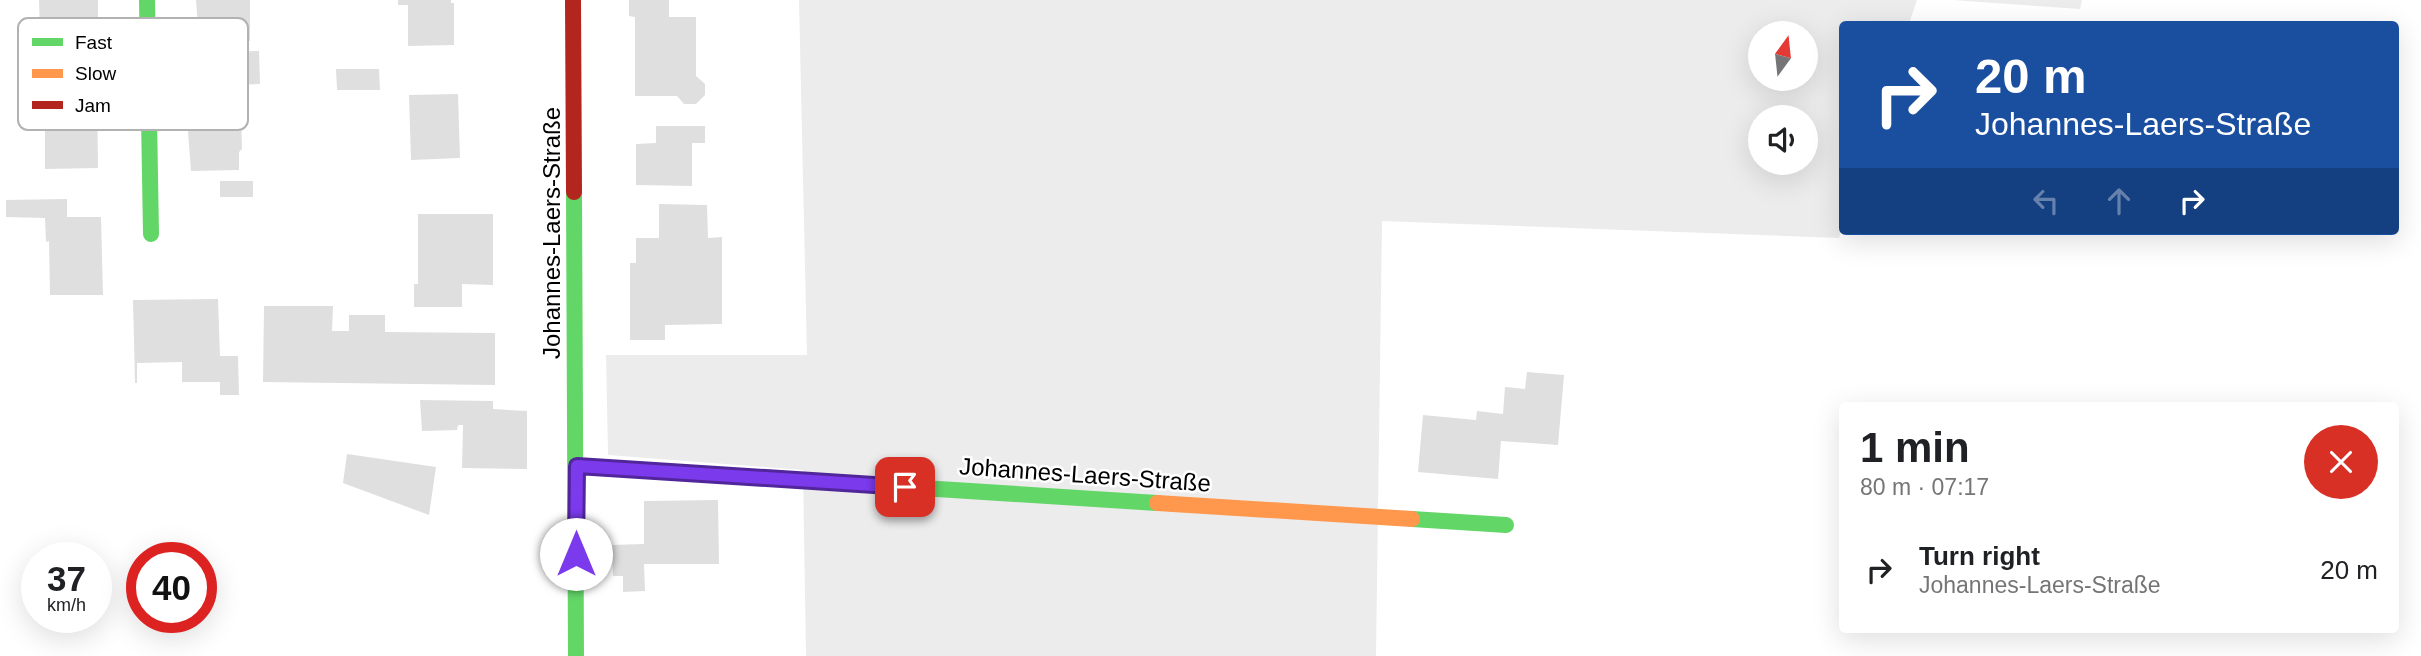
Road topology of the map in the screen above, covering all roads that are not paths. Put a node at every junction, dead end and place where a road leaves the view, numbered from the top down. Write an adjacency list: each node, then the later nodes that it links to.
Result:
1 (146, 0): 3 (street)
2 (573, 0): 6 (street, Johannes-Laers-Straße)
3 (146, 18)
4 (149, 130): 5 (street)
5 (151, 234)
6 (577, 466): 7 (street, Johannes-Laers-Straße); 8 (street, Johannes-Laers-Straße)
7 (1506, 525)
8 (576, 656)

